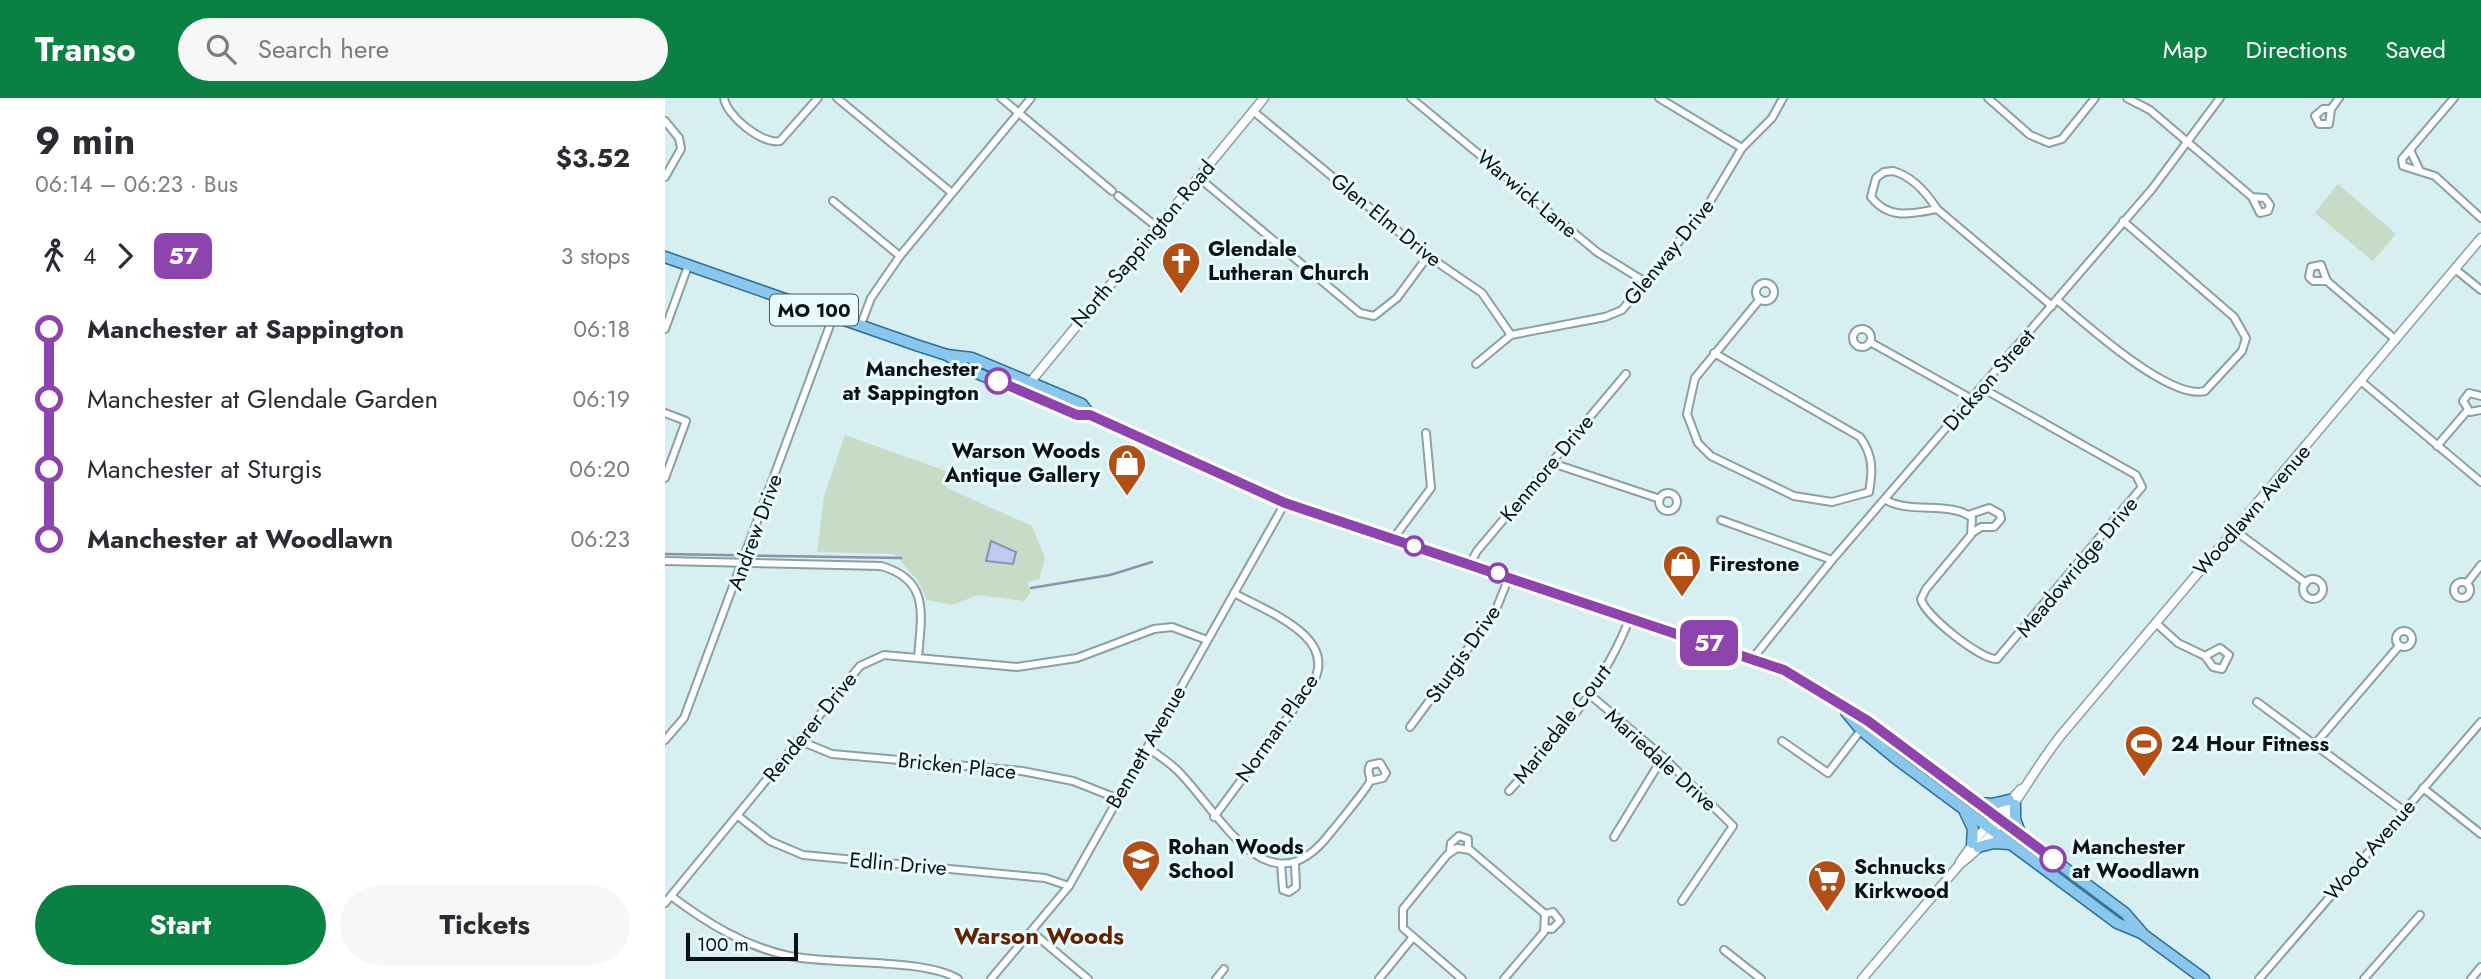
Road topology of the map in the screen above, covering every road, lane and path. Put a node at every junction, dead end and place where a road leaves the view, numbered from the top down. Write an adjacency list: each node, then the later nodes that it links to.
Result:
1 (725, 98): 2 (street)
2 (818, 98)
3 (837, 98): 26 (street)
4 (1001, 98): 18 (street)
5 (1031, 98): 18 (street)
6 (1263, 98): 17 (street, North Sappington Road)
7 (1411, 98): 40 (street, Warwick Lane)
8 (1659, 98): 21 (street)
9 (1783, 98): 21 (street, Glenway Drive)
10 (1988, 98): 11 (street)
11 (2095, 98)
12 (2127, 98): 20 (street)
13 (2220, 98): 20 (street, Dickson Street)
14 (2339, 98): 16 (street)
15 (2454, 98): 22 (street)
16 (2331, 109)
17 (1253, 111): 25 (street, North Sappington Road); 35 (street, Glen Elm Drive)
18 (1019, 113): 26 (street); 32 (street)
19 (665, 121): 24 (street)
20 (2185, 141): 27 (street); 31 (street, Dickson Street)
21 (1742, 148): 40 (street, Glenway Drive)
22 (2410, 150): 23 (street); 23 (street)
23 (2419, 169): 30 (street)
24 (665, 177)
25 (1198, 177): 32 (street, North Sappington Road); 35 (street)
26 (952, 193): 34 (street)
27 (2252, 197)
28 (833, 201): 34 (street)
29 (1937, 209): 29 (street); 43 (street)
30 (2481, 218)
31 (2123, 222): 43 (street, Dickson Street); 43 (street)
32 (1157, 227): 54 (street, North Sappington Road)
33 (2481, 237): 38 (street, Woodlawn Avenue)
34 (900, 256): 45 (street)
35 (1428, 256): 47 (street, Glen Elm Drive)
36 (665, 257): 37 (main road, MO 100)
37 (688, 265): 44 (main road, MO 100); 46 (street)
38 (2455, 269): 41 (street); 48 (street, Woodlawn Avenue)
39 (2327, 281): 48 (street)
40 (1647, 283): 47 (street, Glenway Drive)
41 (2481, 290)
42 (1760, 299): 50 (street)
43 (2055, 303): 56 (street, Dickson Street)
44 (833, 317): 45 (main road, MO 100); 78 (street, Andrew Drive)
45 (860, 327): 51 (main road, MO 100)
46 (665, 329)
47 (1511, 335): 52 (street, Glenway Drive)
48 (2396, 341): 55 (street, Woodlawn Avenue)
49 (1870, 342): 59 (street)
50 (1714, 353): 69 (street); 69 (street)
51 (947, 355): 54 (main road, MO 100); 57 (main road, MO 100)
52 (1476, 364)
53 (1626, 374): 66 (street, Kenmore Drive)
54 (1030, 380): 57 (street, North Sappington Road); 63 (main road, MO 100)
55 (2362, 382): 65 (street); 75 (street, Woodlawn Avenue)
56 (1982, 388): 59 (street, Dickson Street); 76 (street, Meadowridge Drive)
57 (1023, 391): 63 (main road, MO 100)
58 (2481, 396): 61 (street)
59 (1972, 399): 71 (street, Dickson Street)
60 (2481, 410): 61 (street)
61 (2467, 411): 65 (street)
62 (665, 413): 67 (street)
63 (1090, 415): 72 (main road, MO 100)
64 (1426, 433): 77 (street)
65 (2437, 446): 68 (street)
66 (1552, 463): 70 (street); 81 (street, Kenmore Drive)
67 (665, 478)
68 (2481, 482)
69 (1869, 492): 71 (street)
70 (1660, 499)
71 (1884, 502): 73 (street); 79 (street, Dickson Street)
72 (1285, 503): 77 (main road, MO 100); 86 (street, Bennett Avenue)
73 (1968, 514): 76 (street); 76 (street)
74 (1721, 520): 79 (street)
75 (2234, 530): 84 (street); 88 (street, Woodlawn Avenue)
76 (1972, 533)
77 (1393, 539): 81 (main road, MO 100)
78 (746, 557): 80 (street); 92 (street); 100 (street, Andrew Drive)
79 (1832, 560): 93 (street, Dickson Street)
80 (665, 561)
81 (1470, 564): 83 (main road, MO 100)
82 (2481, 565): 85 (street)
83 (1509, 577): 87 (main road, MO 100); 98 (street, Sturgis Drive)
84 (2306, 583)
85 (2467, 583)
86 (1234, 593): 89 (street, Bennett Avenue); 115 (street, Norman Place)
87 (1630, 617): 93 (main road, MO 100); 94 (street, Mariedale Court)
88 (2156, 623): 91 (street); 110 (street, Woodlawn Avenue)
89 (1207, 640): 92 (street, Renderer Drive); 104 (street, Bennett Avenue)
90 (2399, 646): 103 (street)
91 (2205, 656)
92 (918, 658): 101 (street, Renderer Drive)
93 (1753, 658): 96 (main road, MO 100)
94 (1589, 694): 105 (street, Mariedale Drive); 108 (street, Mariedale Court)
95 (2257, 702): 103 (street)
96 (1842, 708): 99 (main road, MO 100); 111 (main road, MO 100)
97 (2481, 722): 107 (street, Wood Avenue)
98 (1410, 727)
99 (1861, 730): 102 (street); 112 (main road, MO 100)
100 (665, 740)
101 (798, 740): 109 (street, Bricken Place); 114 (street, Renderer Drive)
102 (1782, 741)
103 (2315, 744): 113 (street)
104 (1148, 748): 109 (street, Bennett Avenue); 115 (street)
105 (1663, 757): 120 (street); 129 (street, Mariedale Drive)
106 (1370, 781): 126 (street)
107 (2423, 789): 113 (street, Wood Avenue); 118 (street)
108 (1509, 792)
109 (1116, 798): 127 (street, Bennett Avenue)
110 (2012, 802): 111 (main road); 116 (street, Woodlawn Avenue); 119 (main road)
111 (1977, 803): 116 (main road, MO 100)
112 (1963, 808): 117 (main road, MO 100); 121 (main road)
113 (2403, 810): 148 (street, Wood Avenue)
114 (738, 816): 127 (street, Edlin Drive); 128 (street, Renderer Drive)
115 (1214, 817): 125 (street)
116 (1998, 819): 117 (street, Woodlawn Avenue); 119 (main road, MO 100)
117 (1990, 828): 121 (street, Woodlawn Avenue); 122 (main road, MO 100)
118 (2481, 834)
119 (2021, 836): 133 (main road, MO 100)
120 (1614, 837)
121 (1975, 845): 122 (main road); 146 (street, Woodlawn Avenue)
122 (2013, 845): 133 (main road, MO 100)
123 (1468, 849): 124 (street); 124 (street); 144 (street)
124 (1454, 850): 134 (street)
125 (1281, 864): 126 (street); 126 (street)
126 (1295, 864)
127 (1069, 886): 132 (street, Bennett Avenue)
128 (671, 896): 130 (street, Renderer Drive); 138 (street)
129 (1682, 901)
130 (665, 903)
131 (2420, 915): 149 (street)
132 (1032, 932): 139 (street, Bennett Avenue); 140 (street)
133 (2144, 935): 147 (main road, MO 100)
134 (1413, 937): 142 (street); 143 (street)
135 (1724, 950): 145 (street)
136 (2481, 967): 150 (street)
137 (1224, 969): 141 (street)
138 (958, 979)
139 (991, 979)
140 (1088, 979)
141 (1216, 979)
142 (1379, 979)
143 (1462, 979)
144 (1504, 979)
145 (1761, 979)
146 (1862, 979)
147 (2204, 979)
148 (2259, 979)
149 (2364, 979)
150 (2471, 979)

